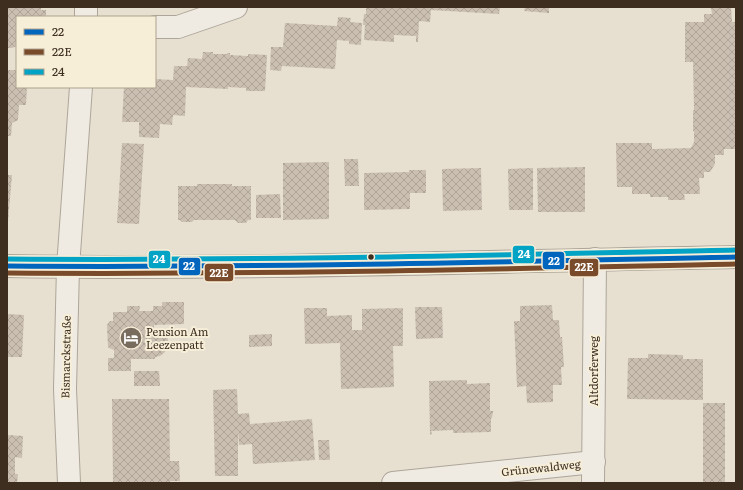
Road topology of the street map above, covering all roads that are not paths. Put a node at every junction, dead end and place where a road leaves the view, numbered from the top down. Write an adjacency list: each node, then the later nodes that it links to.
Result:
1 (236, 7): 2 (street)
2 (156, 27)
3 (81, 88): 7 (street, Bismarckstraße)
4 (736, 257): 5 (street)
5 (595, 259): 7 (street); 8 (street, Altdorferweg)
6 (7, 266): 7 (street)
7 (68, 267): 9 (street, Bismarckstraße)
8 (593, 473): 10 (street, Grünewaldweg)
9 (69, 483)
10 (393, 483)

